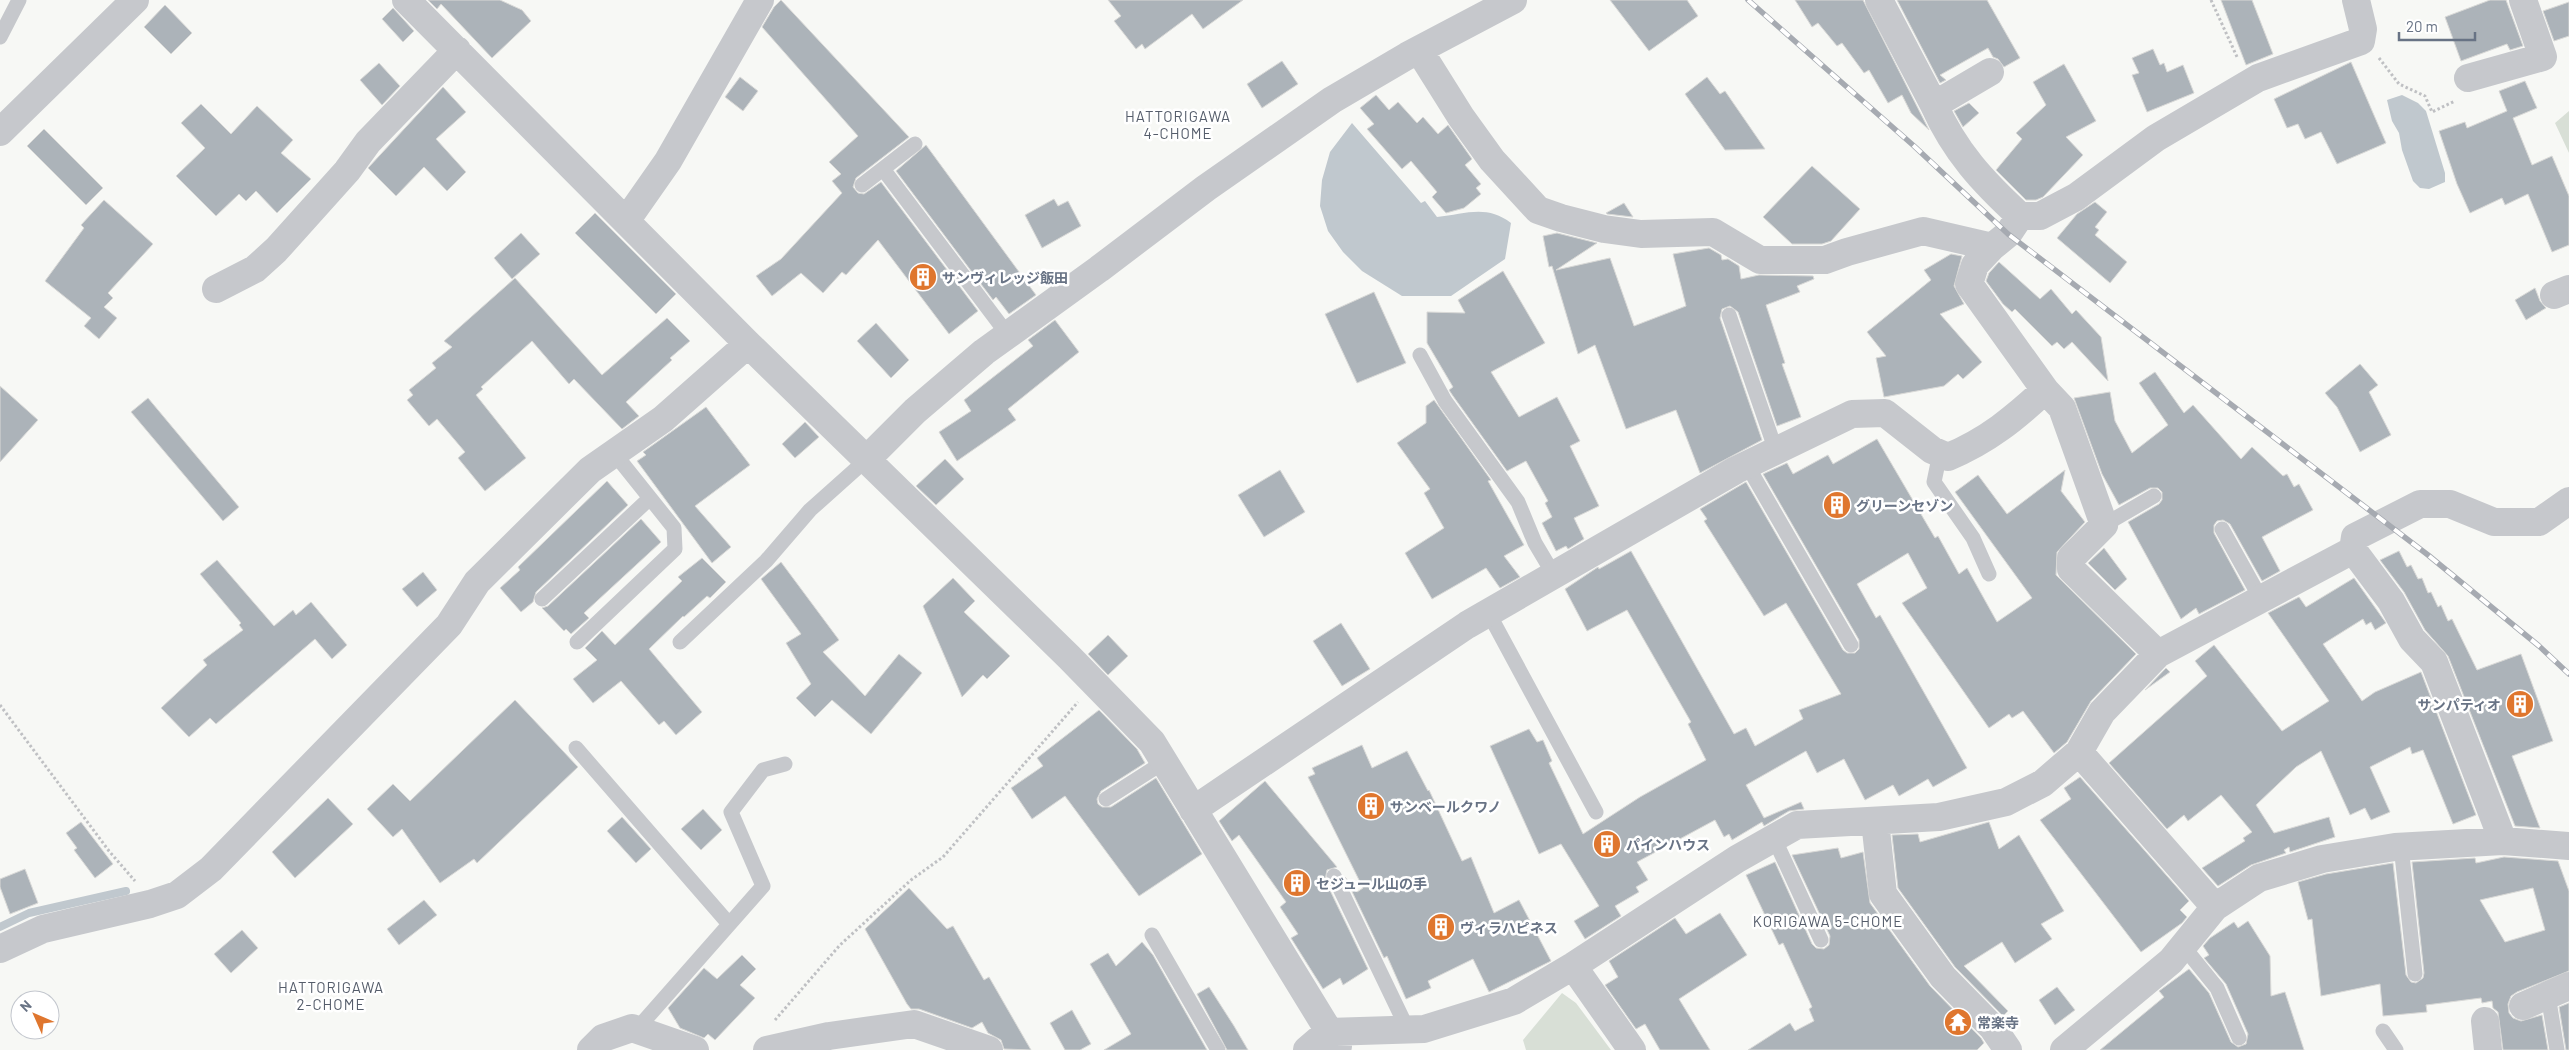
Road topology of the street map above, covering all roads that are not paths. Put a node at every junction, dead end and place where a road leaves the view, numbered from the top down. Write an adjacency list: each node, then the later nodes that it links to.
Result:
1 (19, 0): 9 (lane)
2 (135, 0): 15 (street)
3 (406, 0): 10 (street)
4 (760, 0): 20 (street)
5 (1513, 0): 11 (street)
6 (1879, 0): 14 (street)
7 (2356, 0): 19 (street)
8 (2523, 0): 13 (street)
9 (0, 37)
10 (457, 50): 20 (street); 22 (street)
11 (1419, 50): 21 (street); 24 (street)
12 (1990, 72): 14 (street)
13 (2468, 78)
14 (1934, 106): 19 (street)
15 (0, 132)
16 (915, 144): 17 (lane)
17 (883, 169): 18 (lane); 24 (lane)
18 (862, 184)
19 (2020, 216): 21 (street)
20 (626, 221): 25 (street)
21 (1992, 247): 27 (street)
22 (216, 289)
23 (1729, 315): 28 (lane)
24 (1008, 335): 31 (street)
25 (748, 344): 29 (street); 31 (street)
26 (1420, 356): 40 (lane)
27 (2045, 390): 30 (street); 36 (street)
28 (1776, 451): 30 (street); 32 (street)
29 (614, 453): 34 (lane); 66 (street)
30 (1940, 453): 39 (lane)
31 (866, 460): 45 (lane); 50 (street)
32 (1747, 464): 40 (street); 46 (lane)
33 (2154, 496): 36 (lane)
34 (650, 498): 41 (lane); 44 (lane)
35 (2569, 501): 38 (street)
36 (2104, 525): 47 (street)
37 (2222, 529): 42 (lane)
38 (2354, 544): 42 (street); 57 (street)
39 (1989, 574)
40 (1554, 575): 43 (street)
41 (542, 599)
42 (2261, 600): 47 (street)
43 (1488, 612): 53 (street); 54 (lane)
44 (577, 642)
45 (680, 642)
46 (1851, 645)
47 (2158, 654): 49 (street)
48 (576, 748): 62 (lane)
49 (2079, 752): 55 (street); 61 (street)
50 (1164, 762): 52 (lane); 53 (street)
51 (785, 764): 62 (lane)
52 (1106, 799)
53 (1193, 810): 77 (street)
54 (1596, 812)
55 (1875, 820): 56 (street); 84 (street)
56 (1774, 838): 64 (lane); 67 (street)
57 (2503, 841): 58 (street); 59 (street)
58 (2400, 846): 61 (street); 68 (lane)
59 (2569, 846)
60 (1334, 876): 73 (lane)
61 (2215, 907): 65 (street)
62 (729, 924): 72 (lane)
63 (1152, 935): 81 (lane)
64 (1821, 940)
65 (2183, 946): 76 (lane); 85 (street)
66 (0, 949)
67 (1573, 966): 73 (street); 83 (street)
68 (2414, 974)
69 (2558, 990): 70 (street); 88 (lane)
70 (2523, 1006)
71 (2485, 1021): 87 (street)
72 (637, 1029): 78 (street); 79 (street)
73 (1408, 1030): 77 (street)
74 (2383, 1031): 86 (lane)
75 (769, 1038): 80 (street)
76 (2239, 1038)
77 (1334, 1041): 82 (street)
78 (591, 1050)
79 (695, 1050)
80 (989, 1050)
81 (1218, 1050)
82 (1307, 1050)
83 (1632, 1050)
84 (2008, 1050)
85 (2064, 1050)
86 (2396, 1050)
87 (2488, 1050)
88 (2557, 1050)

